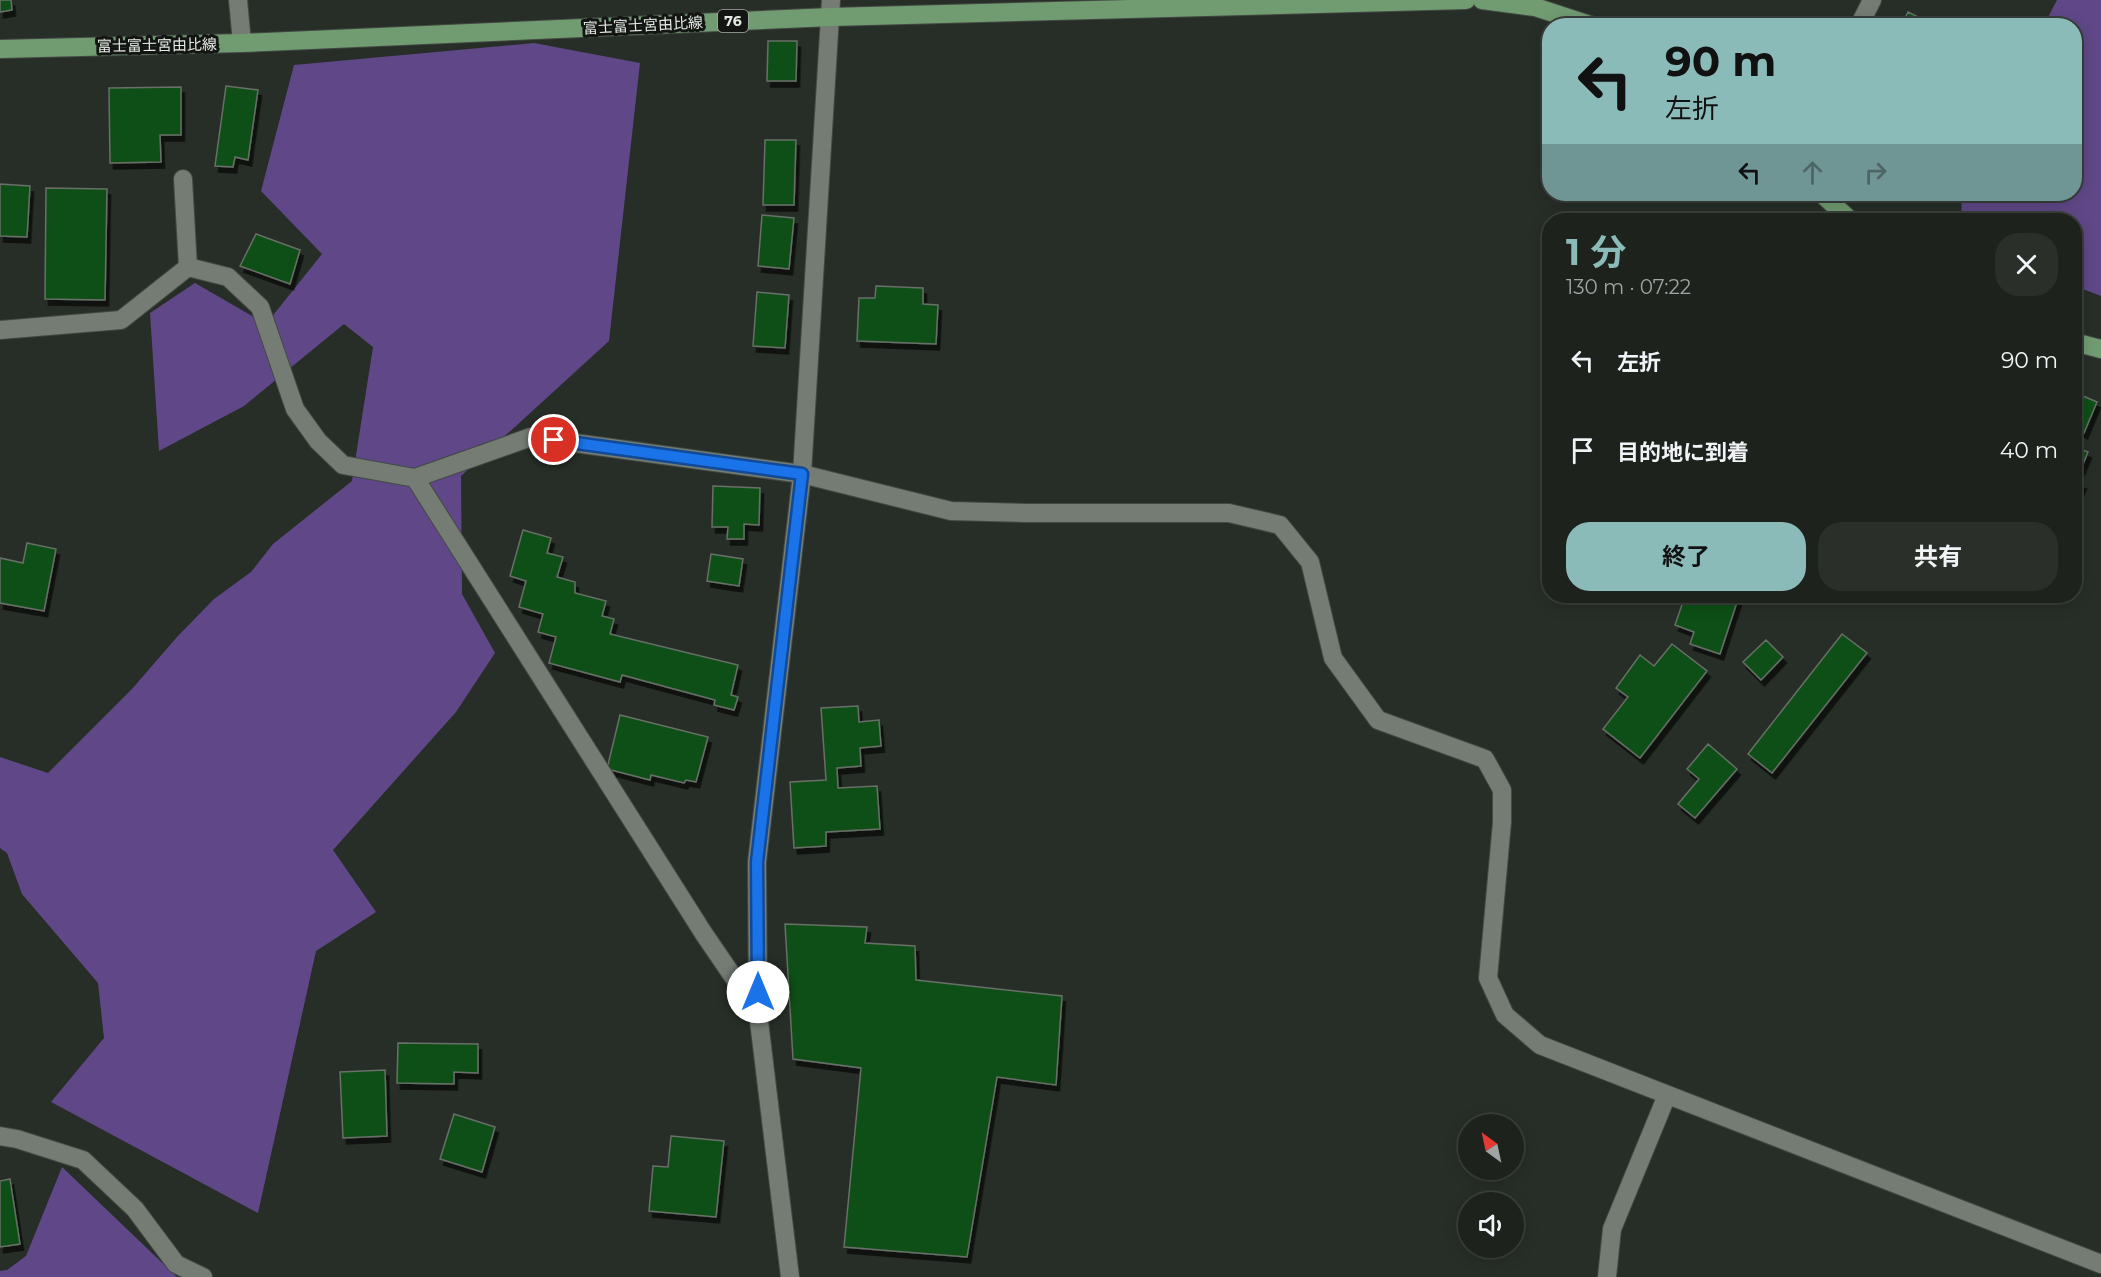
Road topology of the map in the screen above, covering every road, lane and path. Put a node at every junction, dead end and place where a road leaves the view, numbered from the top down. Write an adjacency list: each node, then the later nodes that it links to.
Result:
1 (238, 0): 8 (street)
2 (1466, 0): 5 (main road, 富士富士宮由比線 / 76)
3 (1482, 0): 6 (main road)
4 (1872, 0): 7 (street)
5 (831, 8): 8 (main road, 富士富士宮由比線 / 76); 17 (street)
6 (1569, 18)
7 (1863, 18)
8 (242, 44): 9 (main road, 富士富士宮由比線 / 76)
9 (0, 49)
10 (183, 179): 13 (street)
11 (1830, 201): 12 (main road)
12 (1842, 213)
13 (188, 267): 14 (street); 18 (street)
14 (0, 330)
15 (2082, 344): 16 (main road)
16 (2101, 349)
17 (802, 474): 18 (street); 19 (street); 20 (street)
18 (416, 478): 19 (street)
19 (758, 1013): 24 (street)
20 (1667, 1095): 22 (street); 25 (street)
21 (0, 1136): 23 (street)
22 (2101, 1264)
23 (203, 1277)
24 (789, 1277)
25 (1607, 1277)

